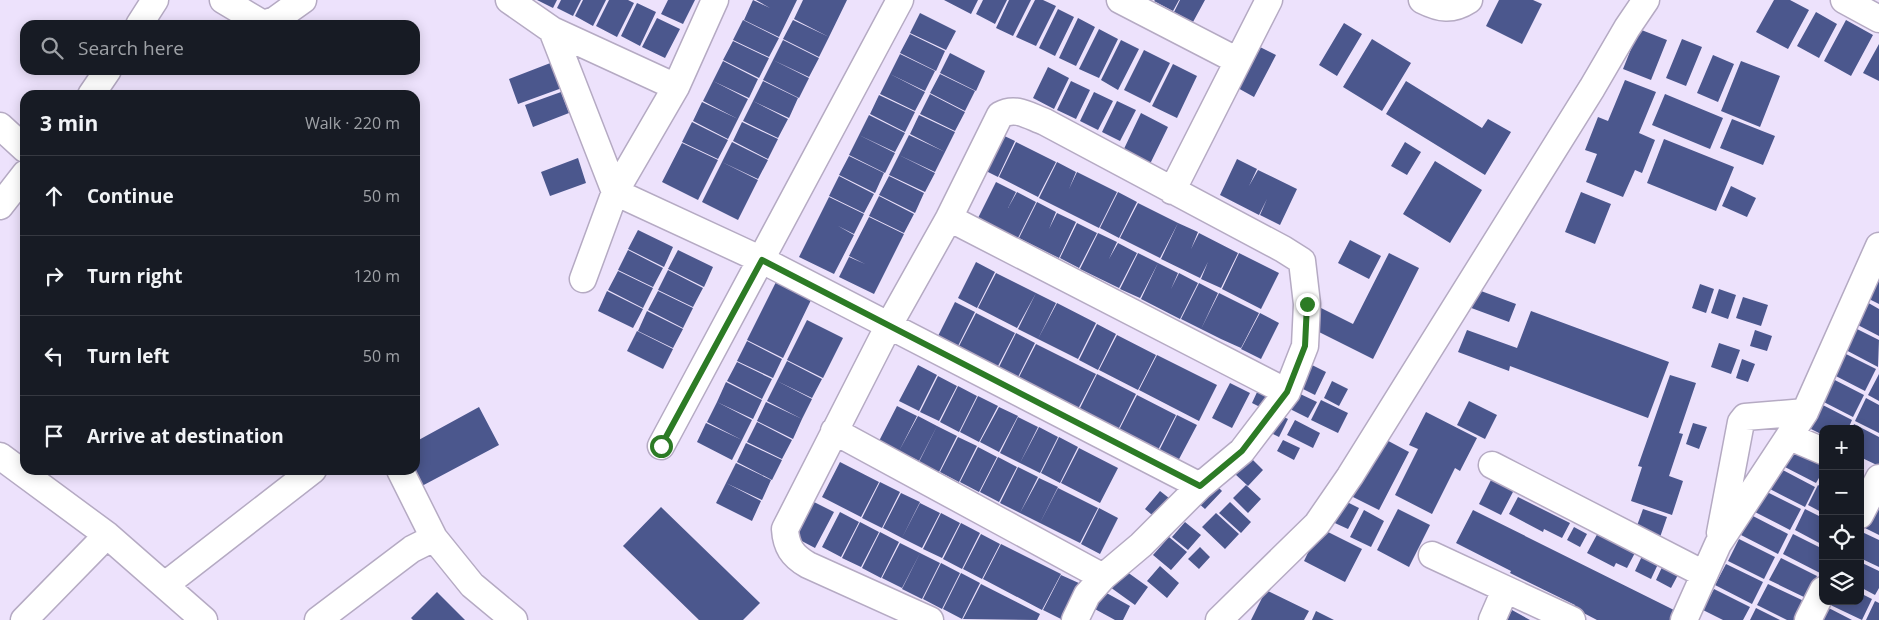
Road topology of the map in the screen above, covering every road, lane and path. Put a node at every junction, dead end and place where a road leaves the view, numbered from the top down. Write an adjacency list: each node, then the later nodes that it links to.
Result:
1 (155, 0): 14 (street)
2 (223, 0): 15 (street)
3 (303, 0): 16 (street)
4 (509, 0): 17 (street)
5 (715, 0): 20 (street)
6 (900, 0): 30 (street)
7 (1120, 0): 18 (street)
8 (1269, 0): 18 (street)
9 (1422, 0): 10 (street)
10 (1469, 0)
11 (1646, 0): 65 (street)
12 (1844, 0): 13 (street)
13 (1879, 19)
14 (142, 20)
15 (256, 20)
16 (275, 20)
17 (552, 30): 20 (street); 26 (street)
18 (1238, 61): 25 (street)
19 (105, 75): 21 (street)
20 (676, 87): 26 (street)
21 (94, 90)
22 (0, 126): 23 (street)
23 (20, 144)
24 (20, 180): 27 (street)
25 (1172, 191): 28 (street); 33 (street)
26 (615, 192): 30 (street); 31 (street)
27 (0, 206)
28 (949, 218): 32 (street); 33 (street)
29 (1879, 246): 34 (street)
30 (762, 260): 32 (street); 37 (street)
31 (583, 280)
32 (889, 325): 35 (street); 47 (street)
33 (1287, 392): 47 (street)
34 (1805, 412): 36 (street); 51 (street)
35 (834, 431): 54 (street); 63 (street)
36 (1790, 437): 38 (street); 51 (street)
37 (661, 446)
38 (1819, 449)
39 (0, 456): 42 (street)
40 (1492, 465): 53 (street)
41 (1864, 470): 46 (street)
42 (20, 471)
43 (26, 475): 49 (street)
44 (307, 475): 55 (street)
45 (402, 475): 50 (street)
46 (1879, 477): 48 (street)
47 (1200, 486): 54 (street)
48 (1864, 507)
49 (107, 535): 55 (street); 60 (street)
50 (434, 538): 61 (street); 62 (street)
51 (1718, 544): 53 (street)
52 (1432, 556): 56 (street)
53 (1704, 574): 68 (street)
54 (1104, 578): 64 (street)
55 (165, 584): 59 (street)
56 (1505, 590): 58 (street); 66 (street)
57 (1819, 598): 69 (street)
58 (1541, 613): 67 (street)
59 (200, 619)
60 (24, 620)
61 (318, 620)
62 (514, 620)
63 (930, 620)
64 (1075, 620)
65 (1219, 620)
66 (1492, 620)
67 (1572, 620)
68 (1684, 620)
69 (1808, 620)

